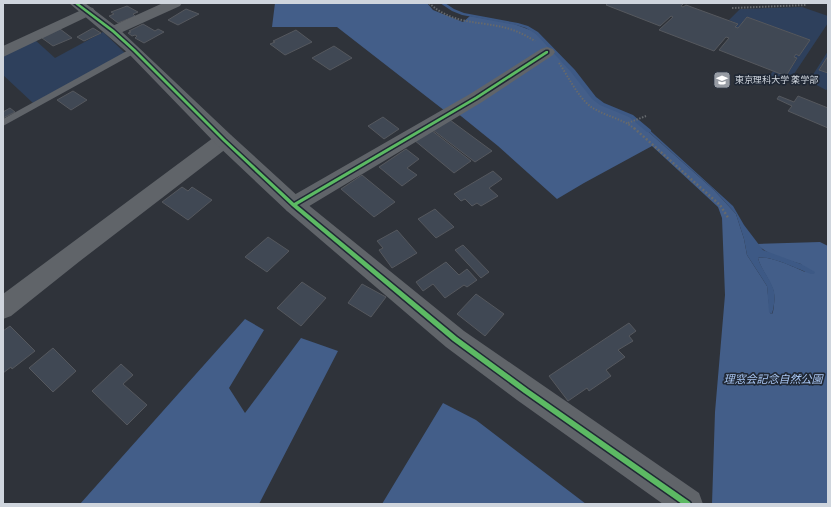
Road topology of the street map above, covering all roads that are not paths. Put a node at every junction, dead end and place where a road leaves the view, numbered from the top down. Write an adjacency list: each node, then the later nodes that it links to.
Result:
1 (175, 3): 3 (street)
2 (82, 7): 3 (street); 5 (street)
3 (113, 31): 4 (street)
4 (134, 50): 7 (lane); 8 (street)
5 (3, 52)
6 (547, 52): 9 (street)
7 (3, 123)
8 (224, 140): 9 (street); 10 (street)
9 (294, 205): 11 (street)
10 (3, 308)
11 (688, 504)

